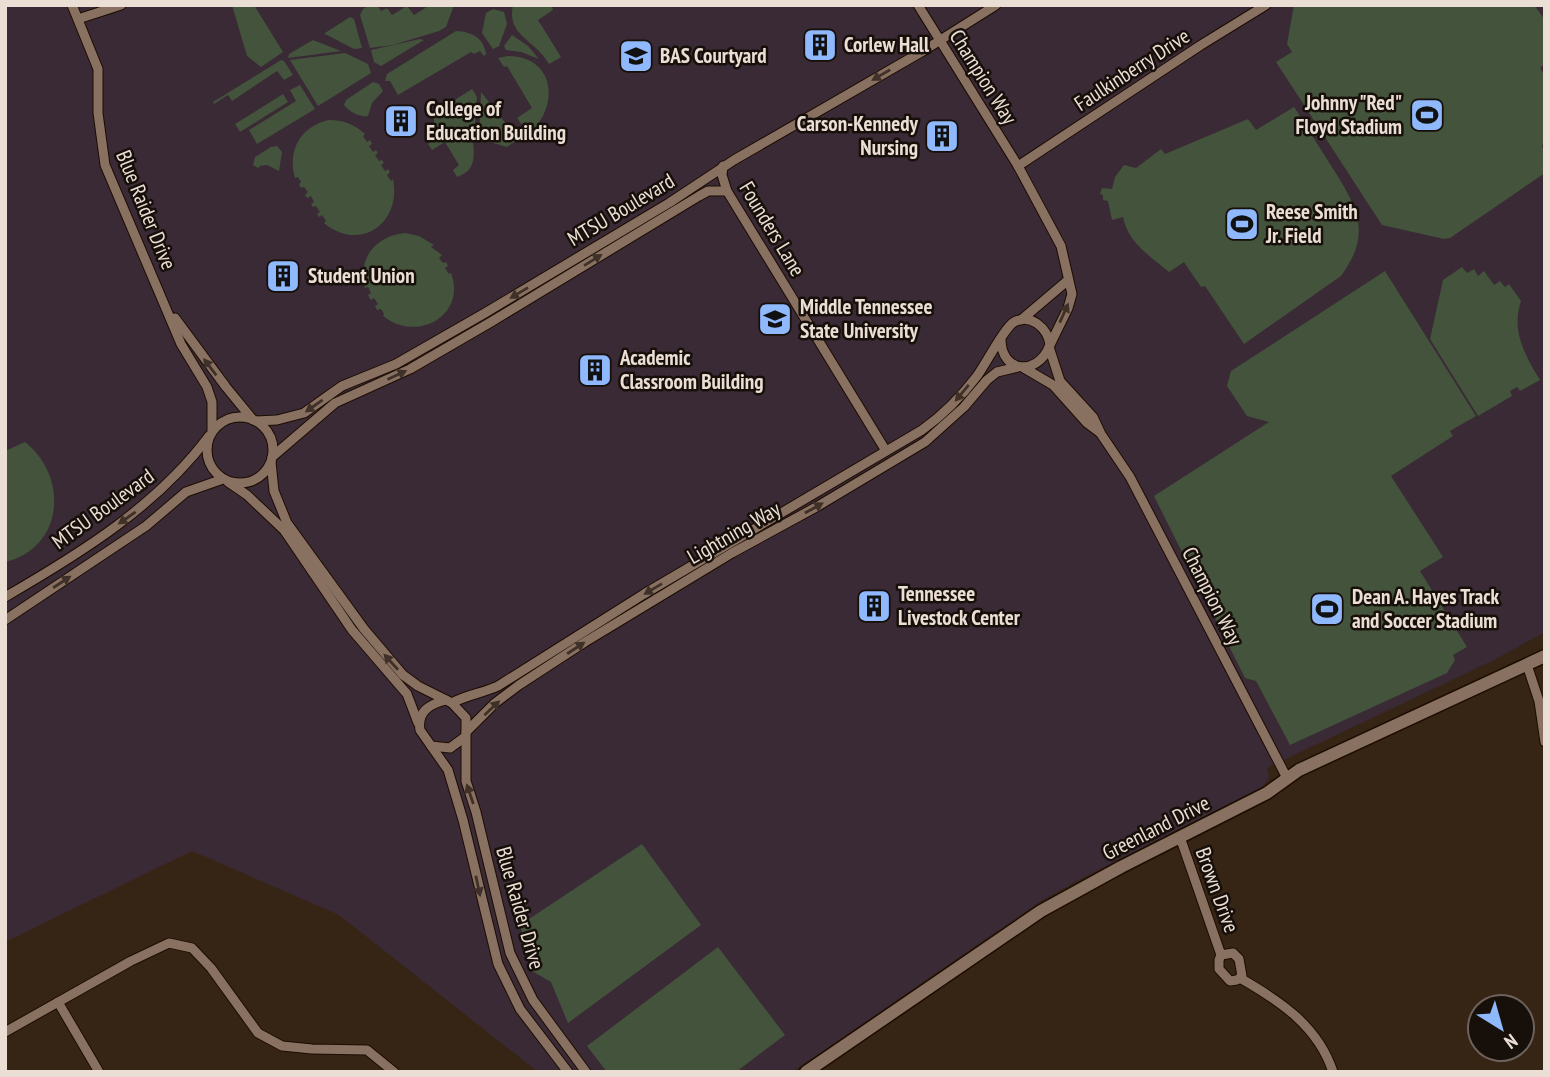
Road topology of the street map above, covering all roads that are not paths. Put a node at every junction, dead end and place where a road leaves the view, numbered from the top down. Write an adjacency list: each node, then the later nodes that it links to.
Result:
1 (72, 5): 6 (street, Blue Raider Drive)
2 (121, 5): 6 (street)
3 (918, 5): 7 (street, Champion Way)
4 (996, 5): 7 (street, MTSU Boulevard)
5 (1266, 5): 9 (street, Faulkinberry Drive)
6 (78, 19): 12 (street, Blue Raider Drive)
7 (940, 41): 8 (street, MTSU Boulevard, one-way to 8); 9 (street, Champion Way)
8 (723, 166): 10 (street, Founders Lane); 17 (street, MTSU Boulevard, one-way to 17)
9 (1018, 166): 11 (street, Champion Way)
10 (727, 191): 20 (street, Founders Lane); 21 (street, MTSU Boulevard, one-way to 10)
11 (1067, 281): 13 (street); 15 (street, Champion Way, one-way to 11)
12 (166, 306): 17 (street, Blue Raider Drive, one-way to 12); 18 (street, Blue Raider Drive)
13 (1021, 320): 14 (street); 15 (street)
14 (1001, 338): 16 (street); 20 (street, Lightning Way, one-way to 20)
15 (1049, 346): 16 (street); 19 (street, Champion Way)
16 (1021, 367): 19 (street, Champion Way); 29 (street, Lightning Way, one-way to 16)
17 (255, 421): 18 (street); 21 (street)
18 (211, 434): 22 (street); 23 (street, MTSU Boulevard, one-way to 23)
19 (1101, 434): 32 (street, Champion Way)
20 (886, 451): 27 (street, Lightning Way, one-way to 27)
21 (272, 459): 22 (street); 27 (street, one-way to 21)
22 (226, 481): 24 (street, MTSU Boulevard, one-way to 22); 28 (street)
23 (5, 597)
24 (5, 620)
25 (1545, 656): 26 (street, Greenland Drive)
26 (1527, 665): 30 (street); 32 (street, Greenland Drive)
27 (449, 701): 28 (street); 29 (street)
28 (419, 723): 31 (street)
29 (466, 735): 31 (street); 41 (street, Blue Raider Drive, one-way to 29)
30 (1545, 742)
31 (427, 743): 40 (street, Blue Raider Drive, one-way to 40)
32 (1287, 778): 33 (street, Greenland Drive)
33 (1180, 837): 34 (street, Brown Drive); 42 (street, Greenland Drive)
34 (1222, 955): 35 (street, Brown Drive); 35 (street, Brown Drive)
35 (1240, 978): 43 (street, Brown Drive)
36 (58, 1002): 37 (street); 38 (street); 39 (street)
37 (5, 1032)
38 (99, 1072)
39 (394, 1072)
40 (568, 1072)
41 (586, 1072)
42 (806, 1072)
43 (1333, 1072)

